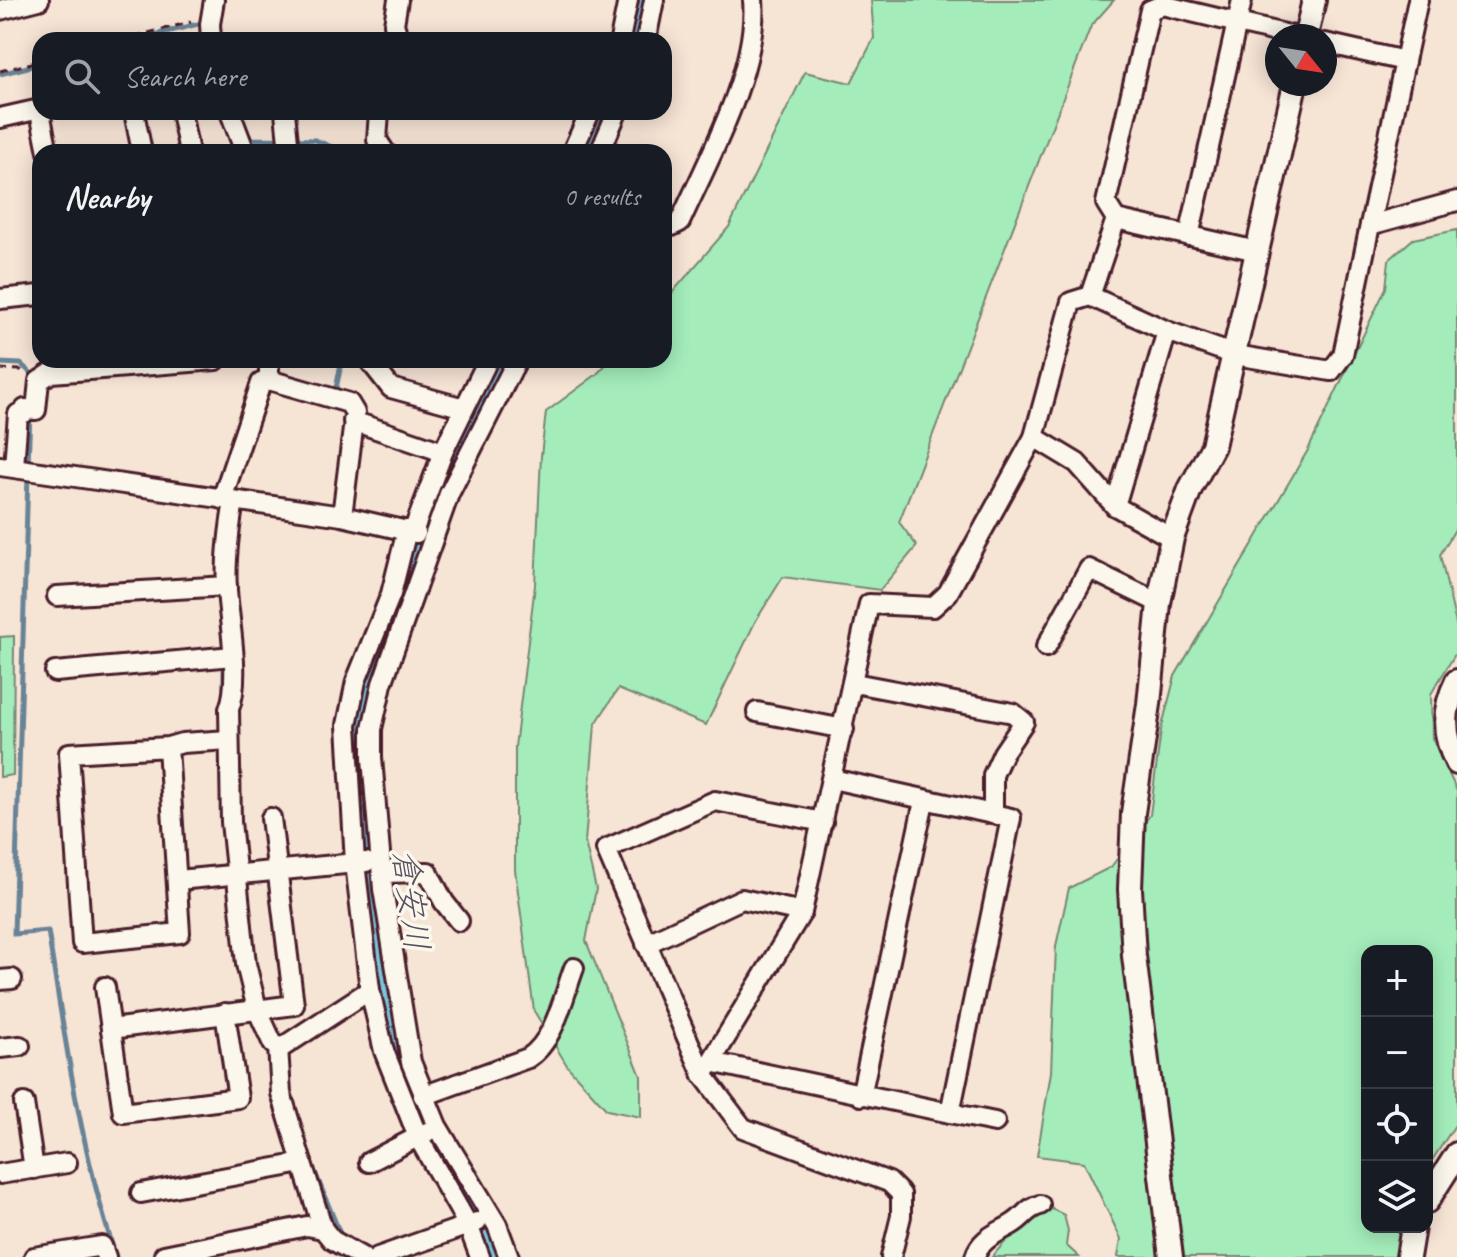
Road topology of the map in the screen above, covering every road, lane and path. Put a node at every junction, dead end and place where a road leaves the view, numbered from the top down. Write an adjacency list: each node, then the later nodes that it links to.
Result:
1 (39, 0): 9 (street)
2 (398, 0): 16 (street)
3 (628, 0): 17 (street)
4 (654, 0): 18 (street)
5 (753, 0): 45 (street)
6 (1242, 0): 11 (street)
7 (1314, 0): 12 (street)
8 (1418, 0): 20 (street)
9 (4, 6)
10 (212, 9): 14 (path); 15 (street)
11 (1237, 22): 13 (street); 43 (street); 46 (street)
12 (1309, 24)
13 (1265, 29)
14 (144, 32)
15 (211, 32)
16 (396, 32)
17 (622, 32)
18 (648, 32)
19 (1337, 46): 20 (street)
20 (1405, 61): 44 (street)
21 (32, 63): 22 (path)
22 (0, 71)
23 (1292, 96): 47 (street)
24 (32, 112): 25 (street)
25 (0, 118)
26 (42, 120): 34 (street)
27 (136, 120): 35 (street)
28 (183, 120): 36 (street)
29 (233, 120): 37 (street)
30 (286, 120): 38 (street)
31 (378, 120): 39 (street)
32 (586, 120): 40 (street)
33 (614, 120): 41 (street)
34 (46, 144)
35 (140, 144)
36 (187, 144)
37 (242, 144)
38 (288, 144)
39 (380, 144)
40 (576, 144)
41 (603, 144)
42 (1457, 201): 44 (street)
43 (1116, 219): 46 (street); 49 (street)
44 (1370, 225): 52 (street)
45 (672, 226)
46 (1189, 236): 47 (street)
47 (1257, 251): 52 (street)
48 (32, 296): 50 (street)
49 (1090, 296): 51 (street); 61 (street)
50 (0, 299)
51 (1167, 331): 52 (street); 67 (street)
52 (1235, 355): 71 (street)
53 (114, 368): 63 (street)
54 (269, 368): 58 (street)
55 (375, 368): 59 (street)
56 (484, 368): 59 (street)
57 (513, 368): 65 (street)
58 (269, 380): 60 (street); 66 (street)
59 (464, 408): 62 (street)
60 (353, 421): 62 (street); 68 (street)
61 (1034, 437): 67 (street); 79 (street)
62 (443, 452): 64 (street)
63 (17, 468): 66 (street)
64 (433, 480): 65 (street); 69 (street)
65 (452, 487): 70 (street)
66 (230, 504): 68 (street); 72 (street)
67 (1115, 506): 71 (street)
68 (342, 516): 69 (street)
69 (410, 531): 70 (street); 90 (street)
70 (435, 537): 90 (street)
71 (1172, 538): 74 (street)
72 (222, 586): 73 (street); 76 (street)
73 (57, 596)
74 (1159, 603): 75 (street); 134 (street)
75 (1046, 647)
76 (233, 656): 77 (street); 82 (street)
77 (55, 672)
78 (1457, 681): 84 (street)
79 (854, 683): 81 (street); 87 (street)
80 (757, 712): 81 (street)
81 (844, 729): 85 (street)
82 (229, 740): 83 (street); 92 (street)
83 (168, 747): 93 (street); 93 (street)
84 (1457, 763)
85 (832, 779): 86 (street); 89 (street)
86 (924, 801): 87 (street); 108 (street)
87 (993, 813): 110 (street)
88 (271, 818): 91 (street)
89 (823, 822): 94 (street); 96 (street)
90 (370, 864): 91 (street); 95 (street); 99 (street); 107 (street)
91 (278, 871): 92 (street); 100 (street)
92 (234, 874): 93 (street); 100 (street)
93 (178, 880)
94 (802, 912): 96 (street); 106 (street)
95 (459, 921)
96 (646, 944): 106 (street)
97 (574, 968): 107 (street)
98 (105, 987): 102 (street)
99 (370, 990): 105 (street); 112 (street)
100 (257, 1009): 101 (street); 105 (street)
101 (225, 1013): 102 (street); 102 (street)
102 (111, 1029)
103 (20, 1046): 104 (street)
104 (0, 1048)
105 (277, 1050): 116 (street)
106 (707, 1069): 108 (street); 132 (street)
107 (423, 1096): 112 (street)
108 (861, 1096): 110 (street)
109 (24, 1103): 117 (street)
110 (950, 1113): 111 (street)
111 (995, 1122)
112 (428, 1131): 114 (street); 122 (street); 122 (street)
113 (1457, 1154): 119 (street)
114 (369, 1162)
115 (67, 1163): 117 (street)
116 (302, 1163): 120 (street); 123 (street)
117 (34, 1169): 118 (street)
118 (0, 1174)
119 (1433, 1192)
120 (141, 1193)
121 (1040, 1205): 133 (street)
122 (483, 1223): 129 (street); 130 (street); 131 (street)
123 (323, 1229): 125 (street); 128 (street)
124 (1412, 1233): 135 (street)
125 (164, 1255)
126 (34, 1257): 127 (street)
127 (106, 1257)
128 (362, 1257)
129 (378, 1257)
130 (480, 1257)
131 (509, 1257)
132 (891, 1257)
133 (975, 1257)
134 (1171, 1257)
135 (1408, 1257)

